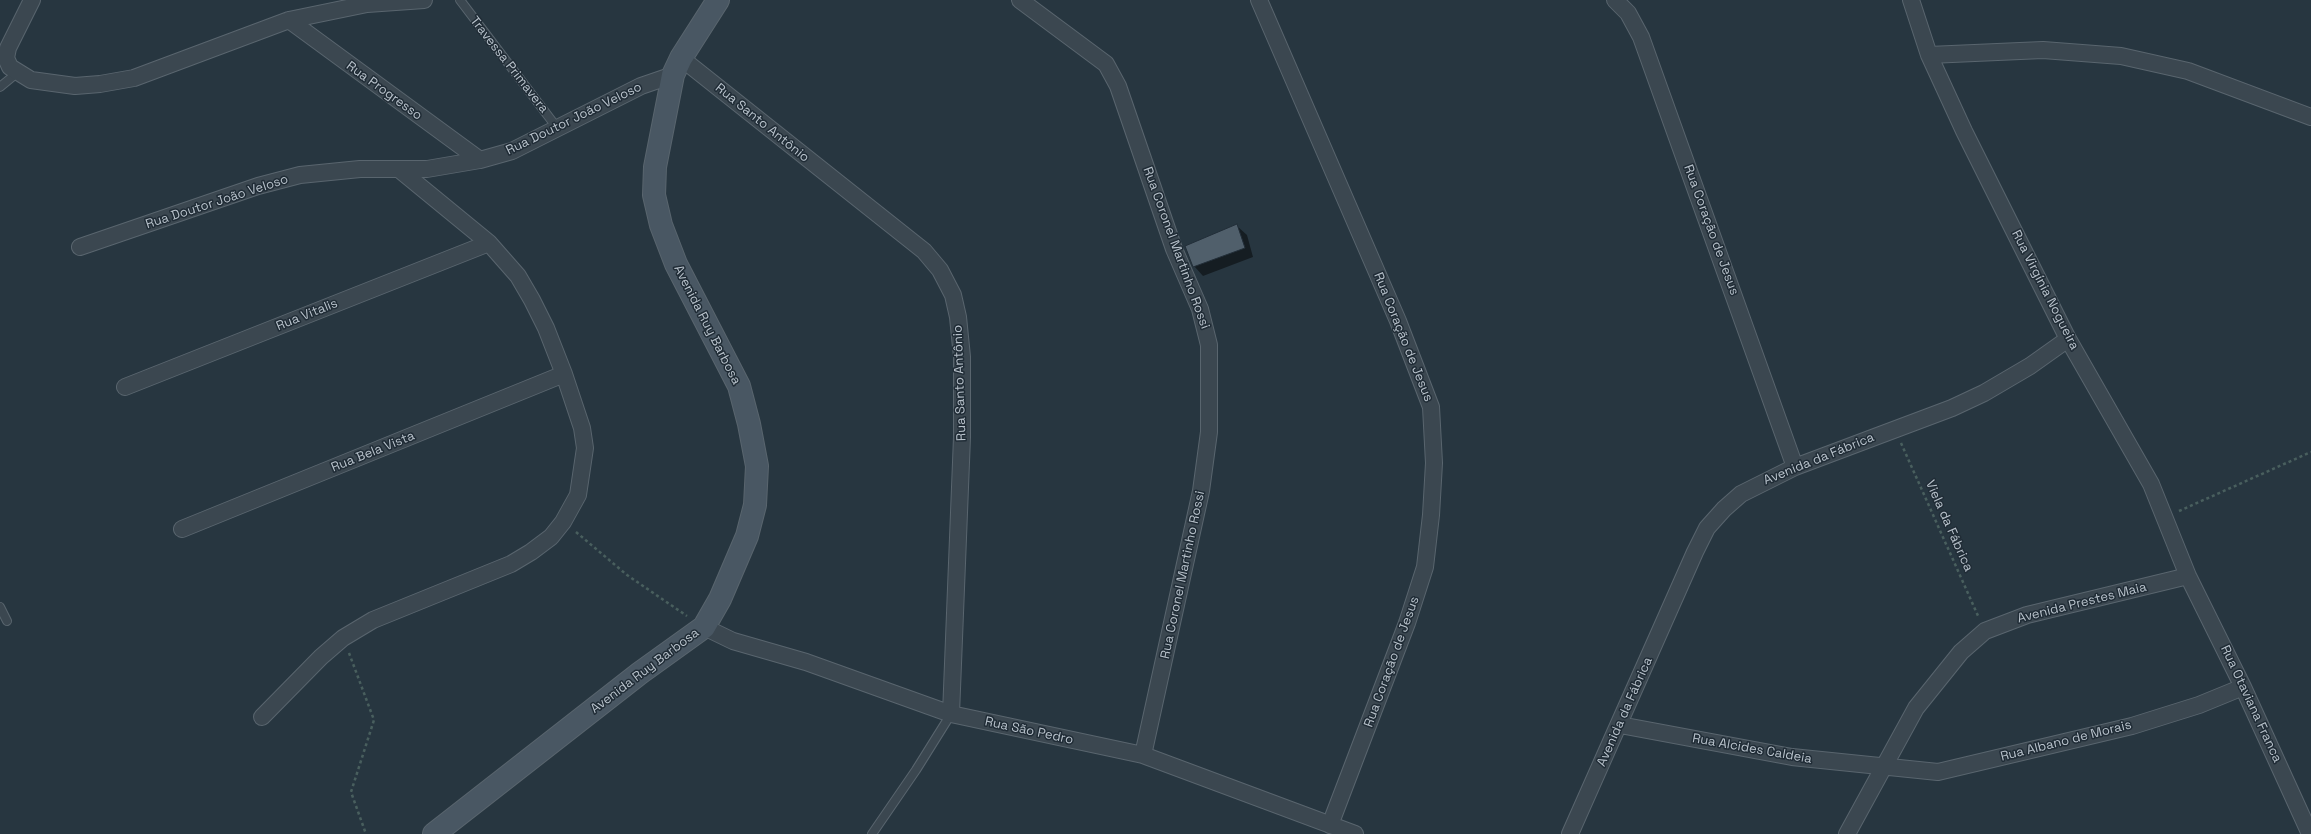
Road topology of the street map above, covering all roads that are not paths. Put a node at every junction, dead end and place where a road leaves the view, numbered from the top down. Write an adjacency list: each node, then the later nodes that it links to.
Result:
1 (32, 0): 13 (street)
2 (403, 0): 3 (street); 10 (street)
3 (424, 0)
4 (460, 0): 16 (lane, Travessa Primavera)
5 (718, 0): 12 (street, Avenida Ruy Barbosa)
6 (1020, 0): 34 (street, Rua Coronel Martinho Rossi)
7 (1260, 0): 36 (street, Rua Coração de Jesus)
8 (1615, 0): 24 (street, Rua Coração de Jesus)
9 (1911, 0): 11 (street, Rua Virgínia Nogueira)
10 (289, 20): 13 (street); 17 (street, Rua Progresso)
11 (1929, 55): 15 (street); 21 (street, Rua Virgínia Nogueira)
12 (677, 66): 16 (street, Rua Doutor João Veloso); 29 (street, Avenida Ruy Barbosa); 31 (street, Rua Santo Antônio)
13 (17, 73): 14 (lane)
14 (0, 87)
15 (2311, 117)
16 (558, 130): 17 (street, Rua Doutor João Veloso)
17 (480, 160): 18 (street, Rua Doutor João Veloso)
18 (400, 170): 19 (street); 20 (street, Rua Doutor João Veloso)
19 (489, 243): 22 (street); 23 (street, Rua Vitalis)
20 (80, 247)
21 (2068, 339): 24 (street, Avenida da Fábrica); 26 (street, Rua Virgínia Nogueira)
22 (564, 374): 25 (street, Rua Bela Vista); 32 (street)
23 (125, 387)
24 (1795, 467): 33 (street, Avenida da Fábrica)
25 (182, 529)
26 (2188, 576): 30 (street, Rua Otaviana Franca); 35 (street, Avenida Prestes Maia)
27 (0, 607): 28 (lane)
28 (7, 621)
29 (704, 627): 31 (street, Rua São Pedro); 37 (street, Avenida Ruy Barbosa)
30 (2243, 687): 35 (street, Rua Albano de Morais); 42 (street, Rua Otaviana Franca)
31 (951, 714): 34 (street, Rua São Pedro); 38 (lane)
32 (262, 717)
33 (1620, 725): 35 (street, Rua Alcides Caldeia); 40 (street, Avenida da Fábrica)
34 (1143, 755): 36 (street, Rua São Pedro)
35 (1885, 766): 41 (street, Avenida Prestes Maia)
36 (1330, 825): 39 (street, Rua São Pedro)
37 (434, 834)
38 (872, 834)
39 (1355, 834)
40 (1570, 834)
41 (1847, 834)
42 (2310, 834)

